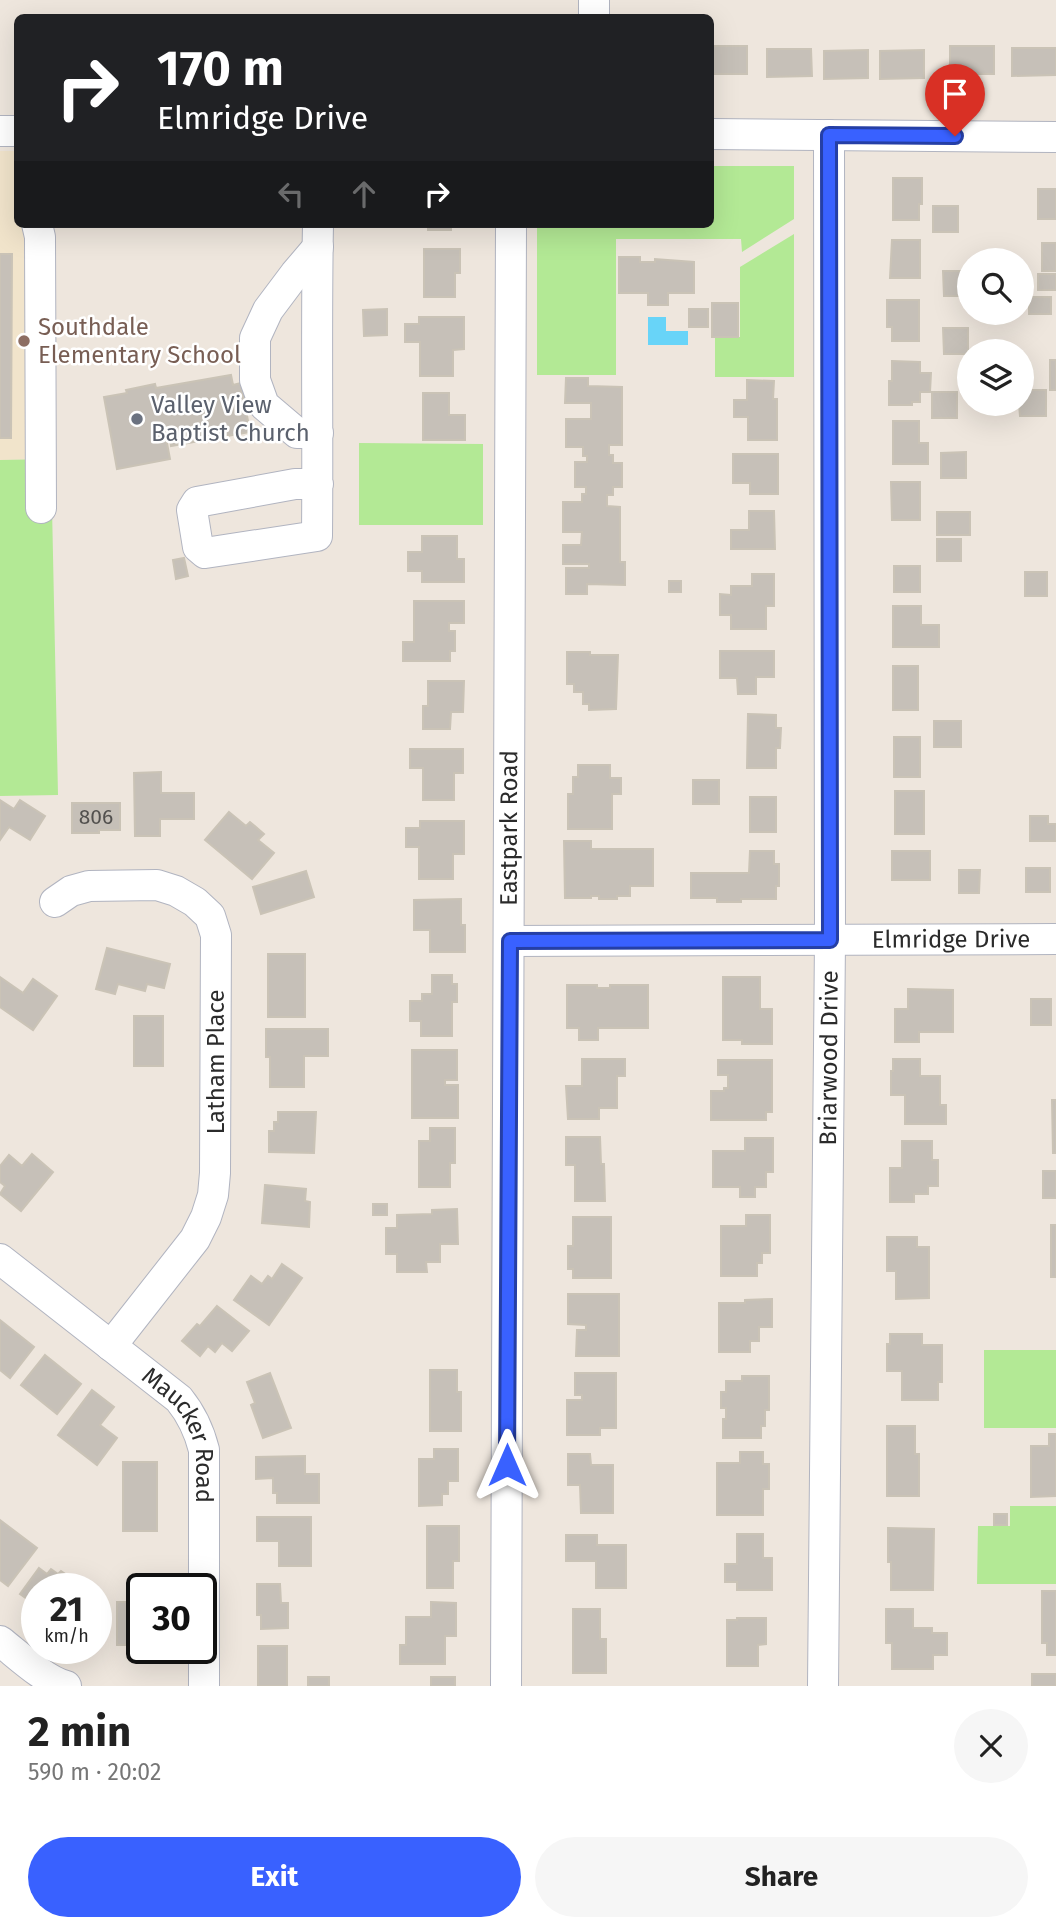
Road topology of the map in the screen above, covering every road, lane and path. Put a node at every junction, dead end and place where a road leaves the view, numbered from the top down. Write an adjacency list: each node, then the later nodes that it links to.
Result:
1 (714, 134): 2 (street)
2 (829, 135): 3 (street); 12 (street, Briarwood Drive)
3 (1056, 137)
4 (37, 228): 9 (street)
5 (511, 228): 13 (street, Eastpark Road)
6 (318, 236): 7 (street); 7 (street)
7 (318, 433): 8 (street)
8 (318, 484)
9 (41, 508)
10 (55, 902): 15 (street, Latham Place)
11 (1056, 939): 12 (street, Elmridge Drive)
12 (830, 940): 13 (street, Elmridge Drive); 20 (street, Briarwood Drive)
13 (510, 941): 19 (street, Eastpark Road)
14 (0, 1259): 15 (street, Maucker Road)
15 (111, 1346): 18 (street, Maucker Road)
16 (0, 1641): 17 (street)
17 (66, 1686)
18 (204, 1686)
19 (506, 1686)
20 (823, 1686)

